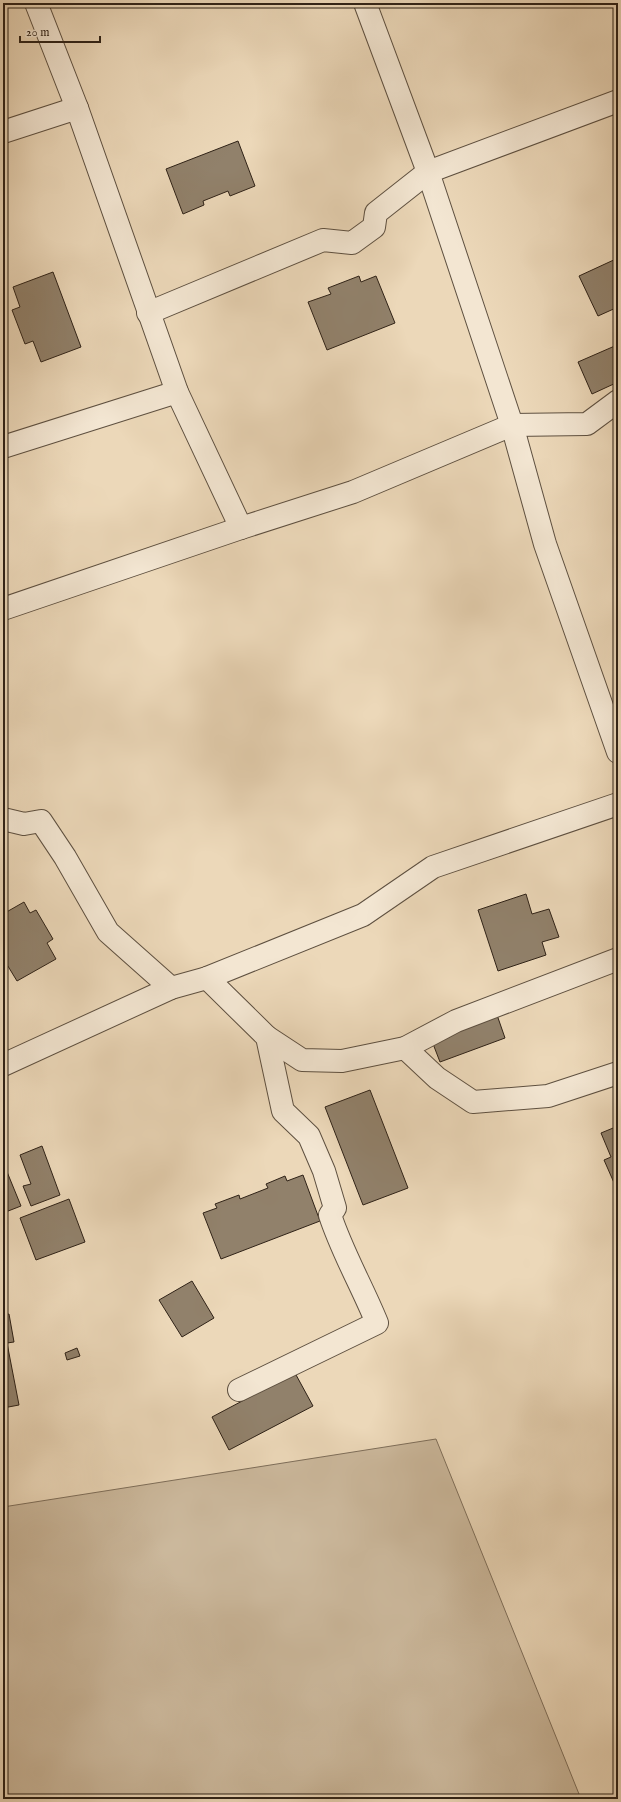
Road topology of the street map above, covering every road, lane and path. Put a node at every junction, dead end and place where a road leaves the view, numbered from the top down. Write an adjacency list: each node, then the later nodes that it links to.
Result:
1 (36, 3): 4 (street)
2 (365, 3): 6 (street)
3 (618, 101): 6 (street)
4 (77, 108): 5 (street); 7 (street)
5 (3, 132)
6 (428, 172): 7 (street); 10 (street)
7 (148, 313): 8 (street)
8 (177, 392): 11 (street); 12 (street)
9 (618, 401): 10 (street)
10 (512, 425): 12 (street); 14 (street)
11 (3, 447)
12 (241, 528): 13 (street)
13 (3, 609)
14 (618, 752)
15 (618, 804): 18 (street)
16 (3, 819): 19 (street)
17 (618, 959): 21 (street)
18 (207, 978): 19 (street); 20 (street)
19 (171, 988): 22 (street)
20 (266, 1036): 21 (street); 24 (street)
21 (405, 1048): 23 (street)
22 (3, 1065)
23 (618, 1073)
24 (239, 1390)

